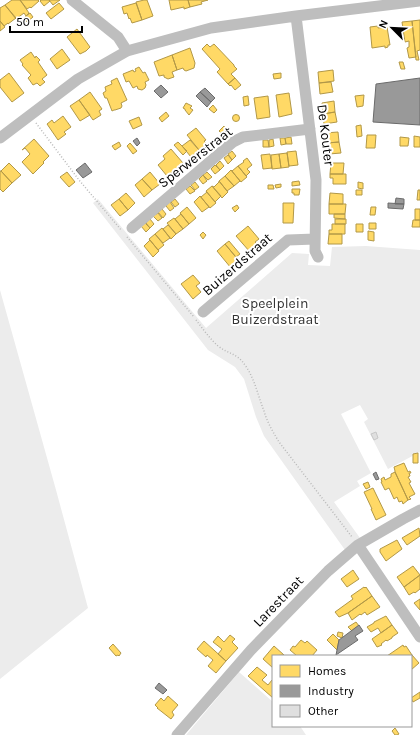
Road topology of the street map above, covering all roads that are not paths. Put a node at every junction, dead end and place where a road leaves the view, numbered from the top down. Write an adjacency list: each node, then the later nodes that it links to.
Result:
1 (72, 0): 4 (street)
2 (420, 1): 3 (street)
3 (296, 16): 4 (street); 5 (street, De Kouter)
4 (127, 51): 6 (street)
5 (310, 129): 7 (street, Sperwerstraat); 8 (street, De Kouter)
6 (0, 138)
7 (132, 228)
8 (315, 239): 9 (street, De Kouter); 10 (street, Buizerdstraat)
9 (318, 257)
10 (203, 312)
11 (420, 510): 12 (street, Larestraat)
12 (358, 545): 13 (street); 14 (street, Larestraat)
13 (420, 637)
14 (178, 735)

